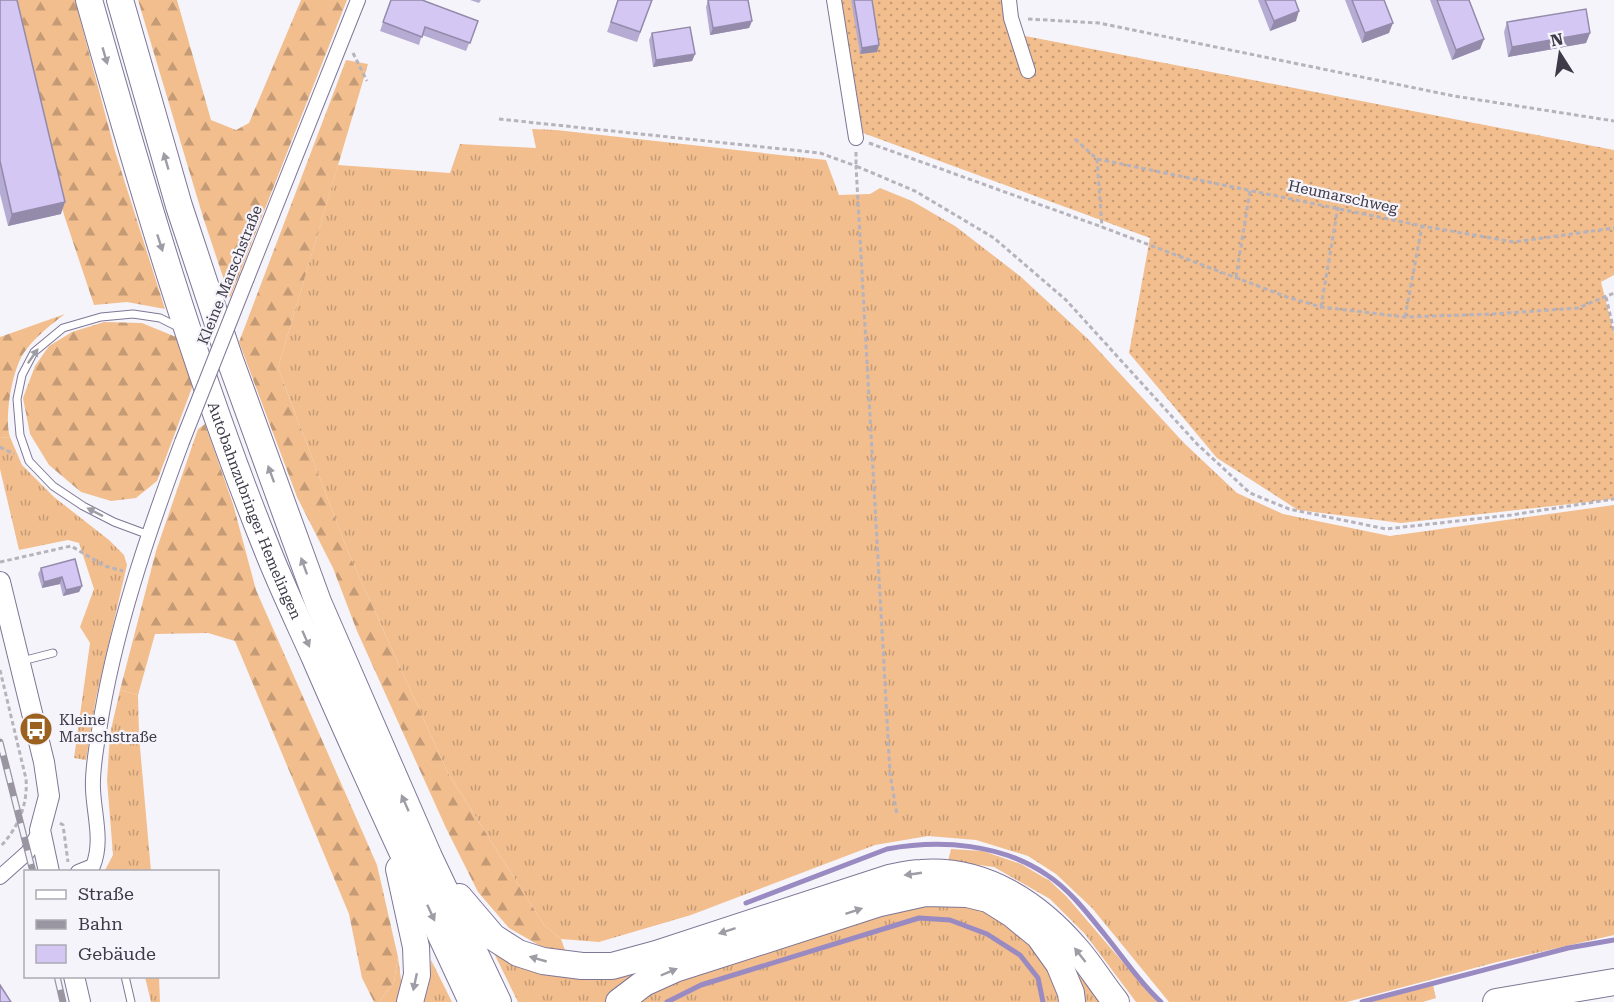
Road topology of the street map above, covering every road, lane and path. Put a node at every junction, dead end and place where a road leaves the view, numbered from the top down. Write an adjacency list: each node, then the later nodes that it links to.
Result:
1 (89, 0): 27 (highway, Autobahnzubringer Hemelingen, one-way to 27)
2 (120, 0): 40 (highway, Autobahnzubringer Hemelingen, one-way to 2)
3 (358, 0): 7 (street, Kleine Marschstraße)
4 (834, 0): 12 (street)
5 (1008, 0): 6 (street)
6 (1011, 18): 8 (street); 11 (path)
7 (344, 35): 9 (path); 29 (street, Kleine Marschstraße, bridge)
8 (1028, 71)
9 (367, 81)
10 (499, 119): 15 (path)
11 (1614, 121)
12 (856, 138): 15 (path); 19 (path)
13 (1076, 139): 14 (path)
14 (1097, 159): 16 (path, Heumarschweg); 19 (path)
15 (856, 166): 28 (path); 36 (path)
16 (1250, 191): 17 (path, Heumarschweg); 21 (path)
17 (1338, 207): 18 (path, Heumarschweg); 24 (path)
18 (1422, 226): 20 (path, Heumarschweg); 25 (path)
19 (1102, 227): 21 (path)
20 (1614, 228)
21 (1236, 277): 24 (path)
22 (1614, 293): 23 (path)
23 (1606, 297): 25 (path); 26 (path)
24 (1321, 307): 25 (path)
25 (1405, 317)
26 (1614, 331)
27 (188, 332): 29 (lane, one-way to 27); 37 (highway, Autobahnzubringer Hemelingen, one-way to 37)
28 (1614, 499)
29 (148, 535): 42 (street, Kleine Marschstraße)
30 (0, 562): 31 (path)
31 (127, 572)
32 (0, 582): 34 (street)
33 (53, 653): 34 (lane)
34 (19, 661): 38 (street)
35 (0, 670): 39 (path)
36 (897, 815)
37 (388, 822): 49 (highway, one-way to 49); 50 (highway, Autobahnzubringer Hemelingen, one-way to 50)
38 (40, 830): 41 (street); 43 (street)
39 (0, 847)
40 (429, 857): 51 (highway, Autobahnzubringer Hemelingen); 54 (highway, one-way to 40)
41 (49, 870)
42 (83, 870)
43 (0, 877)
44 (74, 978): 47 (street)
45 (125, 978): 48 (lane)
46 (1614, 982): 55 (highway)
47 (80, 1002)
48 (131, 1002)
49 (410, 1002)
50 (472, 1002)
51 (498, 1002)
52 (619, 1002): 53 (highway, one-way to 53)
53 (1072, 1002)
54 (1116, 1002)
55 (1496, 1002)

